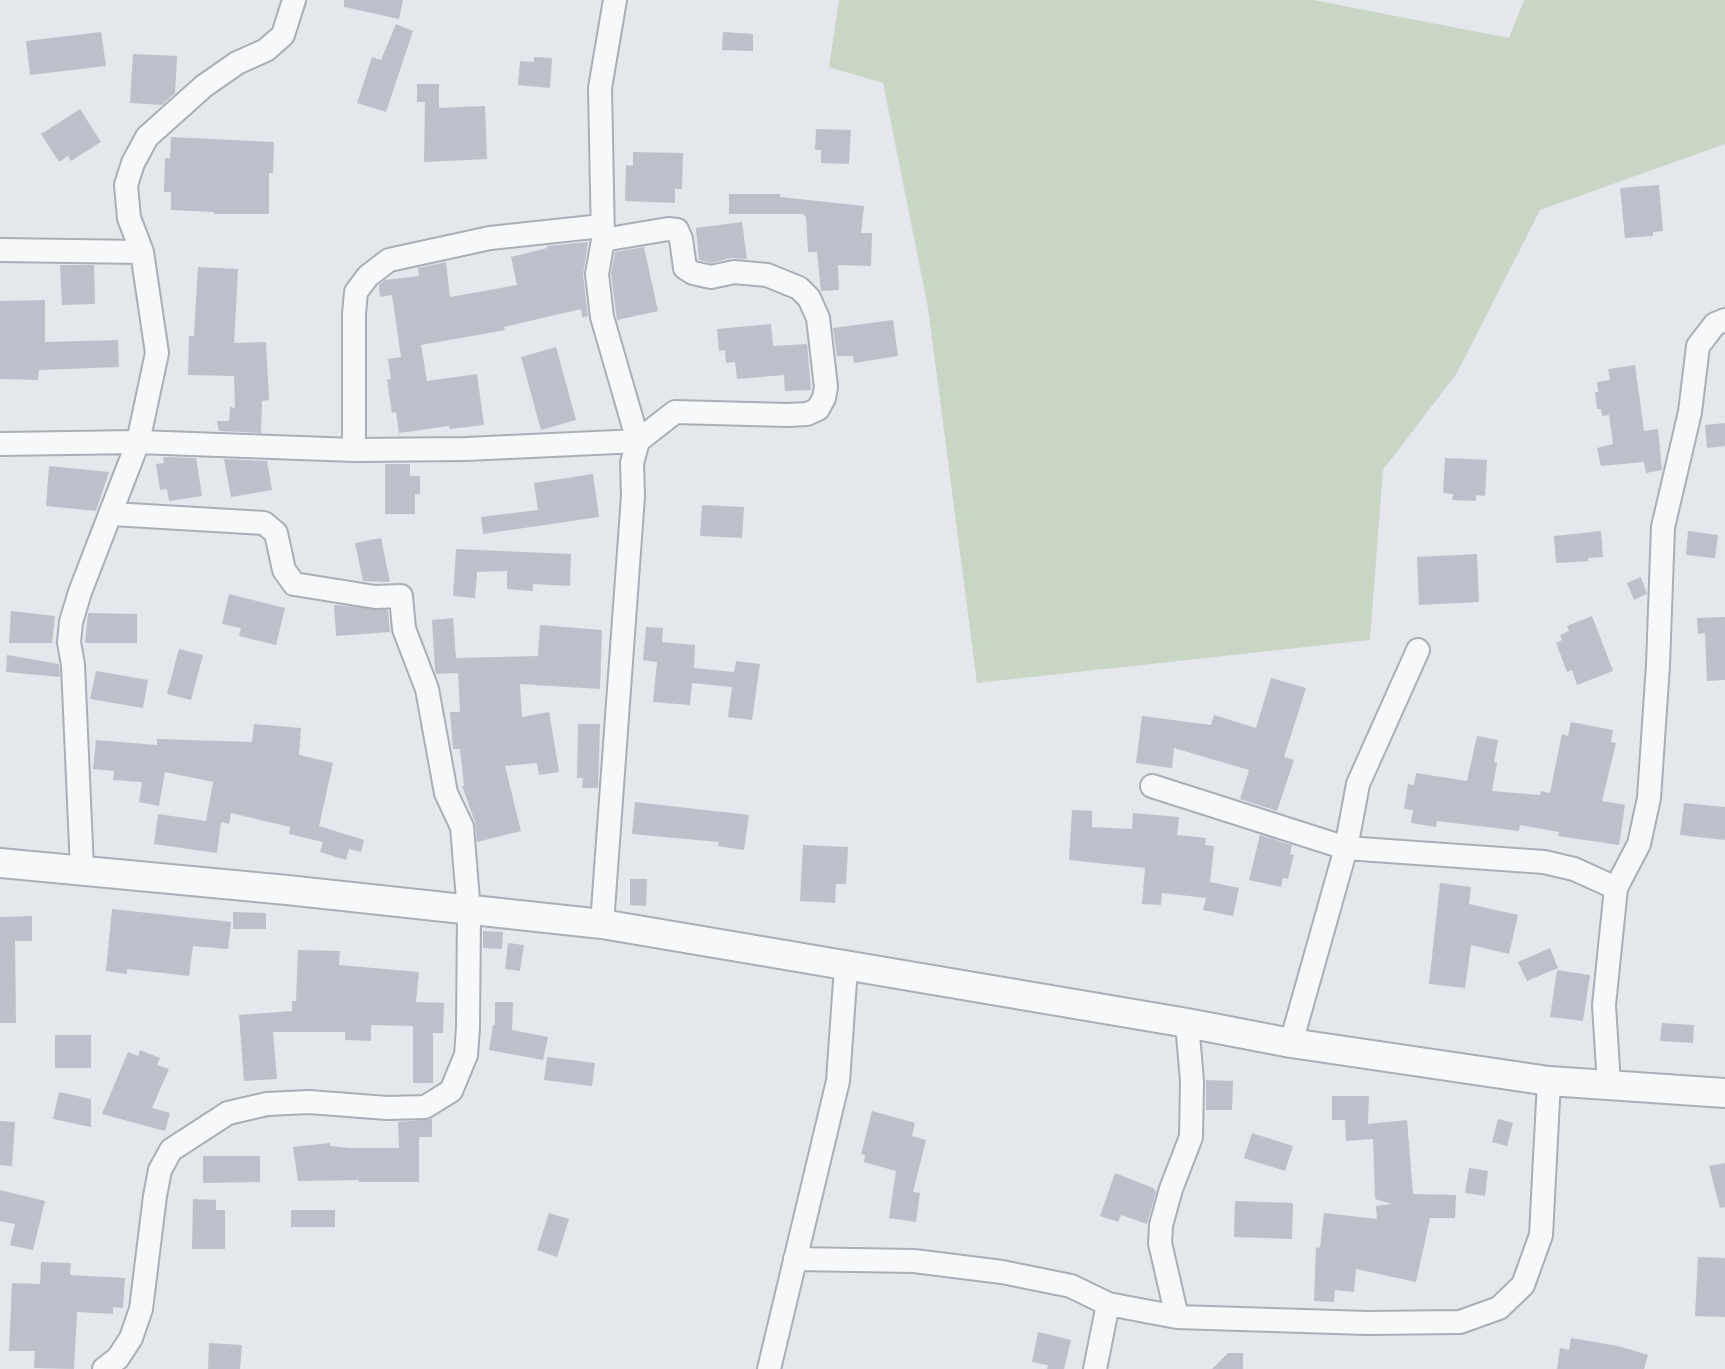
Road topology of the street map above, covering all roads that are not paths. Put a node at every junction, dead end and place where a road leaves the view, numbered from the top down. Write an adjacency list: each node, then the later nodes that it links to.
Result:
1 (294, 0): 5 (street)
2 (615, 0): 3 (street)
3 (602, 233): 7 (street); 7 (street); 10 (street)
4 (0, 250): 5 (street)
5 (142, 252): 8 (street)
6 (1725, 320): 17 (street)
7 (638, 441): 10 (street); 19 (street)
8 (138, 442): 9 (street); 10 (street); 11 (street)
9 (0, 444)
10 (354, 450)
11 (112, 514): 16 (street); 18 (street)
12 (1418, 650): 14 (street)
13 (1152, 786): 14 (street)
14 (1346, 848): 17 (street); 22 (street)
15 (0, 863): 16 (street)
16 (82, 869): 18 (street)
17 (1616, 888): 24 (street)
18 (469, 912): 19 (street); 29 (street)
19 (602, 924): 20 (street)
20 (846, 967): 21 (street); 26 (street)
21 (1187, 1023): 22 (street); 28 (street)
22 (1291, 1043): 23 (street)
23 (1549, 1081): 24 (street); 28 (street)
24 (1609, 1085): 25 (street)
25 (1725, 1093)
26 (795, 1259): 27 (street); 30 (street)
27 (1108, 1304): 28 (street); 31 (street)
28 (1177, 1317)
29 (104, 1369)
30 (769, 1369)
31 (1095, 1369)

